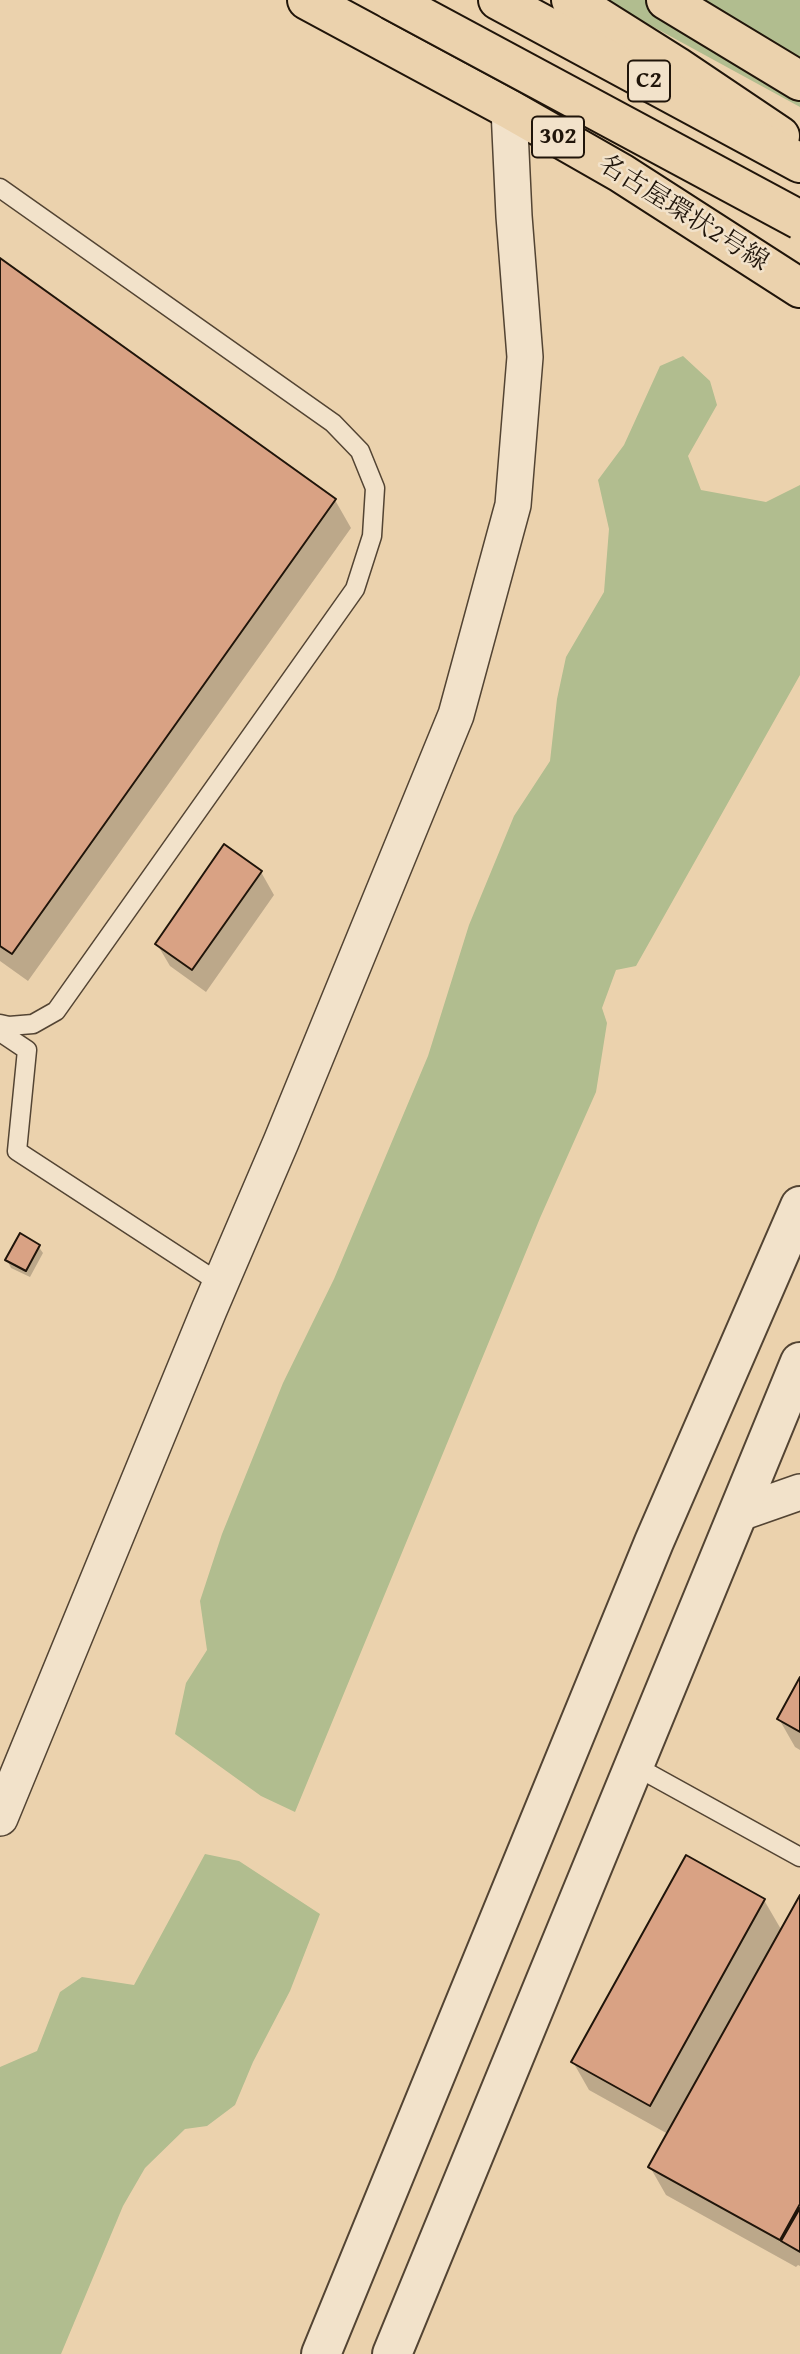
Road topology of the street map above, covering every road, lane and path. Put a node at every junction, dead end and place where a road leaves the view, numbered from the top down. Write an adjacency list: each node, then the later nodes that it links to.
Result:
1 (307, 0): 8 (highway, 名古屋環状2号線 / 302)
2 (391, 0): 12 (highway, C2, bridge)
3 (426, 0): 13 (highway)
4 (498, 0): 10 (highway, C2)
5 (571, 0): 9 (highway)
6 (666, 0): 7 (highway)
7 (800, 81)
8 (509, 109): 14 (highway, 名古屋環状2号線 / 302); 18 (street)
9 (800, 150)
10 (800, 163)
11 (0, 188): 15 (lane)
12 (800, 220)
13 (800, 230)
14 (800, 288)
15 (0, 1024)
16 (0, 1032): 18 (lane)
17 (800, 1206): 25 (street)
18 (221, 1284): 23 (street)
19 (800, 1363): 21 (street)
20 (800, 1492): 21 (street)
21 (740, 1513): 22 (street)
22 (635, 1766): 24 (lane); 26 (street)
23 (0, 1818)
24 (800, 1857)
25 (321, 2354)
26 (392, 2354)

